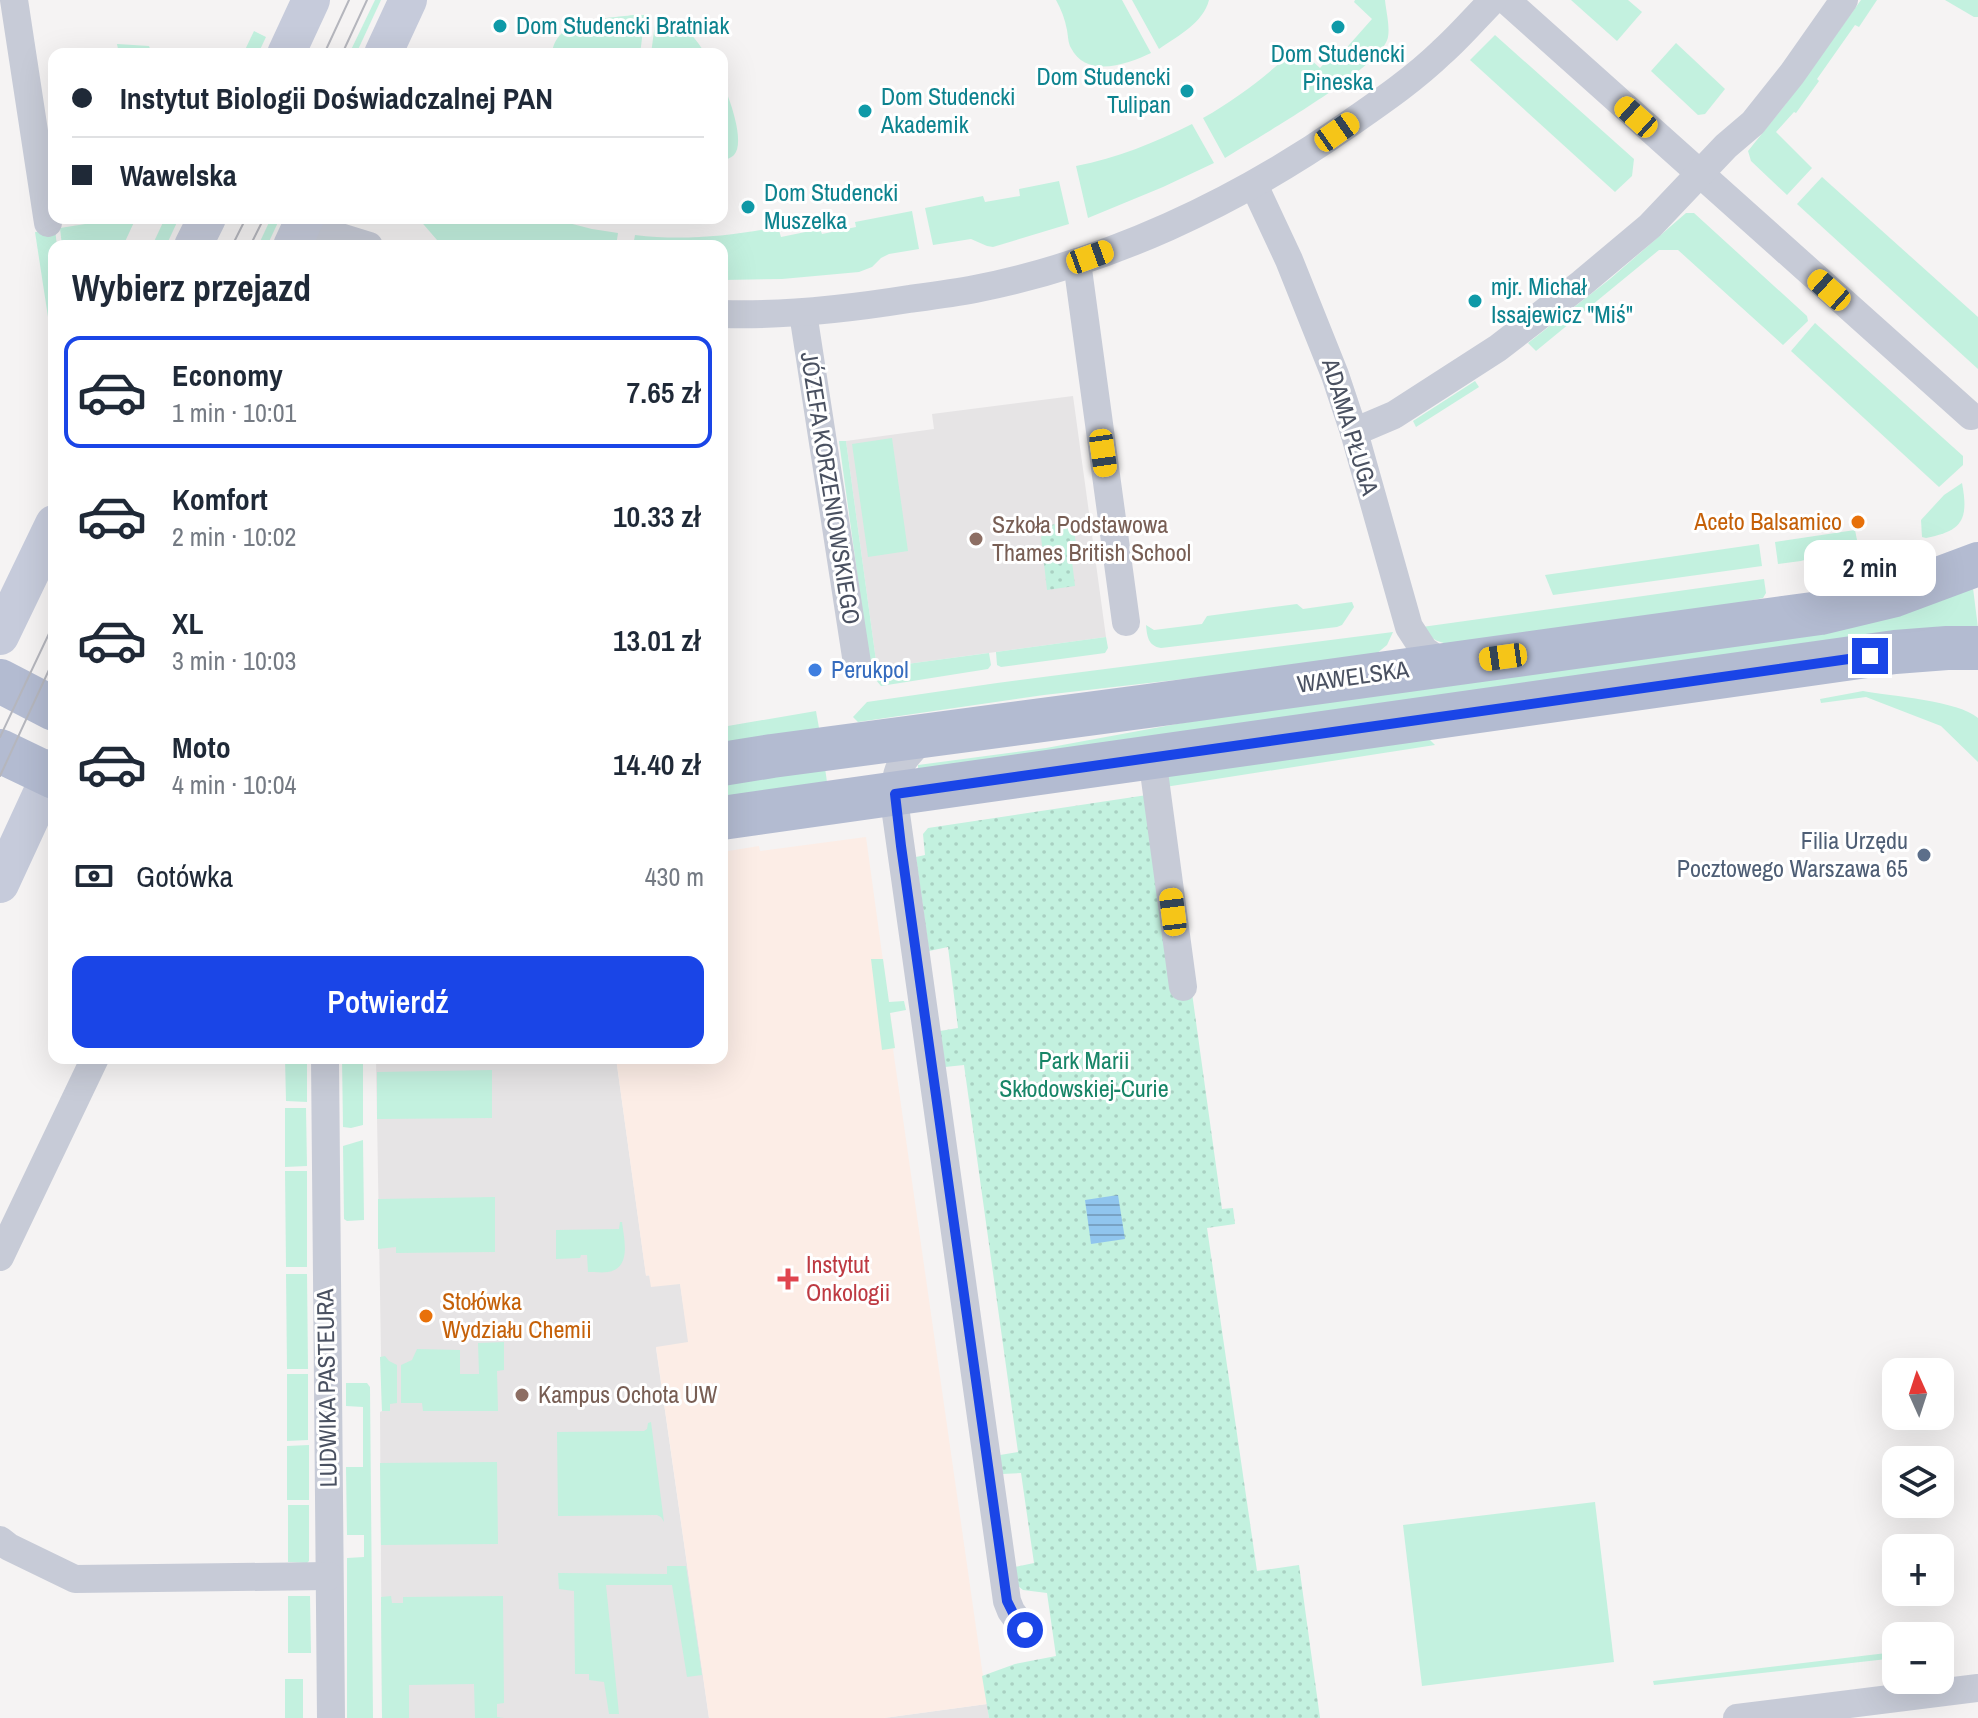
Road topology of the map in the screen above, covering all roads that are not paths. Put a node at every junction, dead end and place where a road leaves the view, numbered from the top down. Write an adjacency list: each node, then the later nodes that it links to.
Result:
1 (14, 0): 11 (street)
2 (311, 0): 7 (main road)
3 (408, 0): 8 (main road)
4 (1493, 0): 10 (street)
5 (1506, 0): 9 (street)
6 (1844, 0): 9 (street)
7 (289, 48)
8 (386, 48)
9 (1699, 174): 17 (street); 18 (street)
10 (1254, 185): 14 (street); 18 (street, ADAMA PŁUGA)
11 (48, 223)
12 (299, 230): 13 (street)
13 (343, 240)
14 (1077, 262): 15 (street); 21 (street)
15 (803, 313): 16 (street); 24 (street, JÓZEFA KORZENIOWSKIEGO)
16 (728, 314)
17 (1971, 416)
18 (1354, 432): 25 (street, ADAMA PŁUGA)
19 (48, 536): 22 (main road)
20 (1978, 564): 25 (main road, WAWELSKA)
21 (1126, 622)
22 (0, 636)
23 (1978, 648): 30 (main road)
24 (857, 663)
25 (1444, 664): 28 (main road, WAWELSKA)
26 (0, 681): 27 (main road)
27 (48, 706)
28 (926, 735): 31 (main road, WAWELSKA); 34 (street)
29 (0, 751): 32 (main road)
30 (1152, 757): 34 (main road); 37 (street)
31 (728, 763)
32 (48, 771)
33 (48, 783): 36 (main road)
34 (895, 794): 35 (main road); 43 (street)
35 (728, 817)
36 (0, 884)
37 (1183, 987)
38 (92, 1064): 40 (street)
39 (325, 1064): 42 (street, LUDWIKA PASTEURA)
40 (0, 1257)
41 (0, 1540): 42 (street)
42 (329, 1576): 45 (street, LUDWIKA PASTEURA)
43 (1025, 1630)
44 (1978, 1688): 46 (street)
45 (331, 1718)
46 (1737, 1718)

